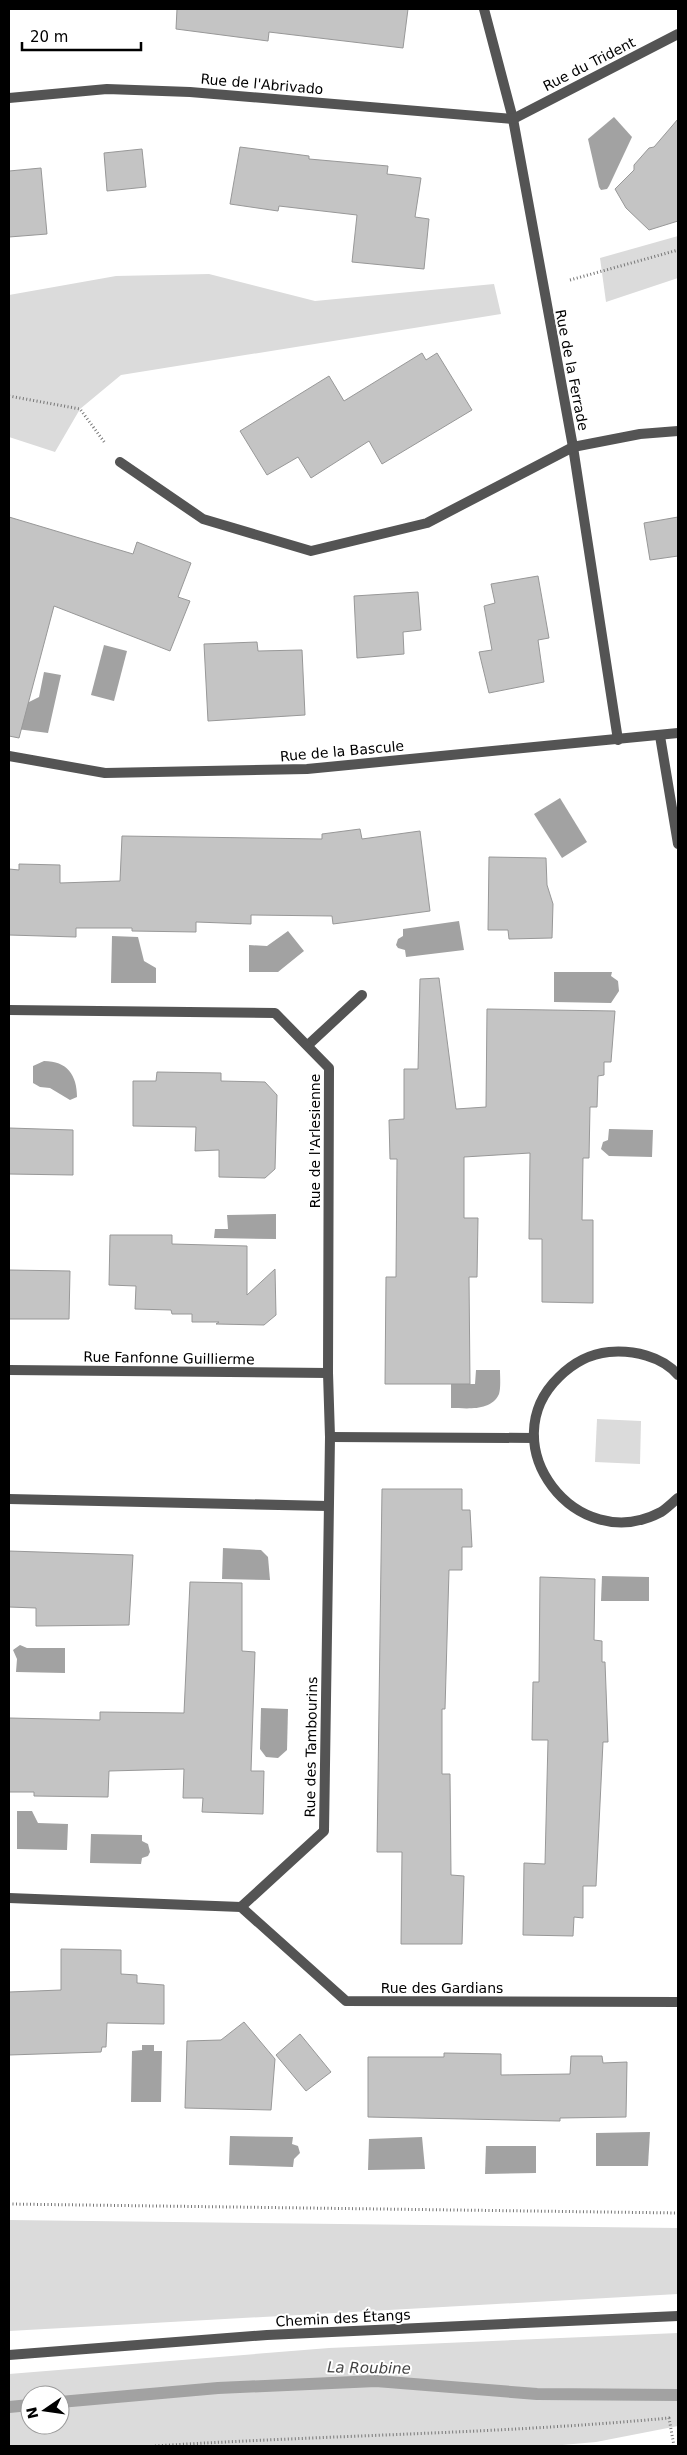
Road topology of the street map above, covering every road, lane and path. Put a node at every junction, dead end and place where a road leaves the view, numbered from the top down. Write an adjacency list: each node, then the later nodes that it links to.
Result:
1 (484, 9): 4 (street, Rue de la Ferrade)
2 (678, 34): 4 (street, Rue du Trident)
3 (9, 98): 4 (street, Rue de l'Abrivado)
4 (513, 119): 6 (street, Rue de la Ferrade)
5 (678, 250): 6 (path)
6 (542, 287): 9 (street, Rue de la Ferrade)
7 (9, 396): 10 (path)
8 (678, 431): 9 (street)
9 (572, 447): 10 (street); 13 (street, Rue de la Ferrade)
10 (120, 462)
11 (678, 733): 12 (street, Rue de la Bascule)
12 (660, 736): 13 (street, Rue de la Bascule); 15 (street)
13 (618, 740): 14 (street, Rue de la Bascule)
14 (9, 756)
15 (678, 844)
16 (362, 996): 18 (street)
17 (9, 1010): 18 (street, Rue de l'Arlesienne)
18 (308, 1045): 21 (street, Rue de l'Arlesienne)
19 (9, 1370): 21 (street, Rue Fanfonne Guillierme)
20 (677, 1371): 23 (street)
21 (328, 1373): 22 (street, Rue de l'Arlesienne)
22 (330, 1437): 23 (street); 26 (street, Rue des Tambourins)
23 (534, 1438): 24 (street)
24 (678, 1498)
25 (9, 1499): 26 (street)
26 (328, 1506): 28 (street, Rue des Tambourins)
27 (9, 1898): 28 (street)
28 (241, 1908): 29 (street, Rue des Gardians)
29 (678, 2002)
30 (9, 2204): 31 (path)
31 (678, 2213)
32 (678, 2316): 33 (street, Chemin des Étangs)
33 (9, 2355)
34 (155, 2446): 35 (path)
35 (674, 2446)

